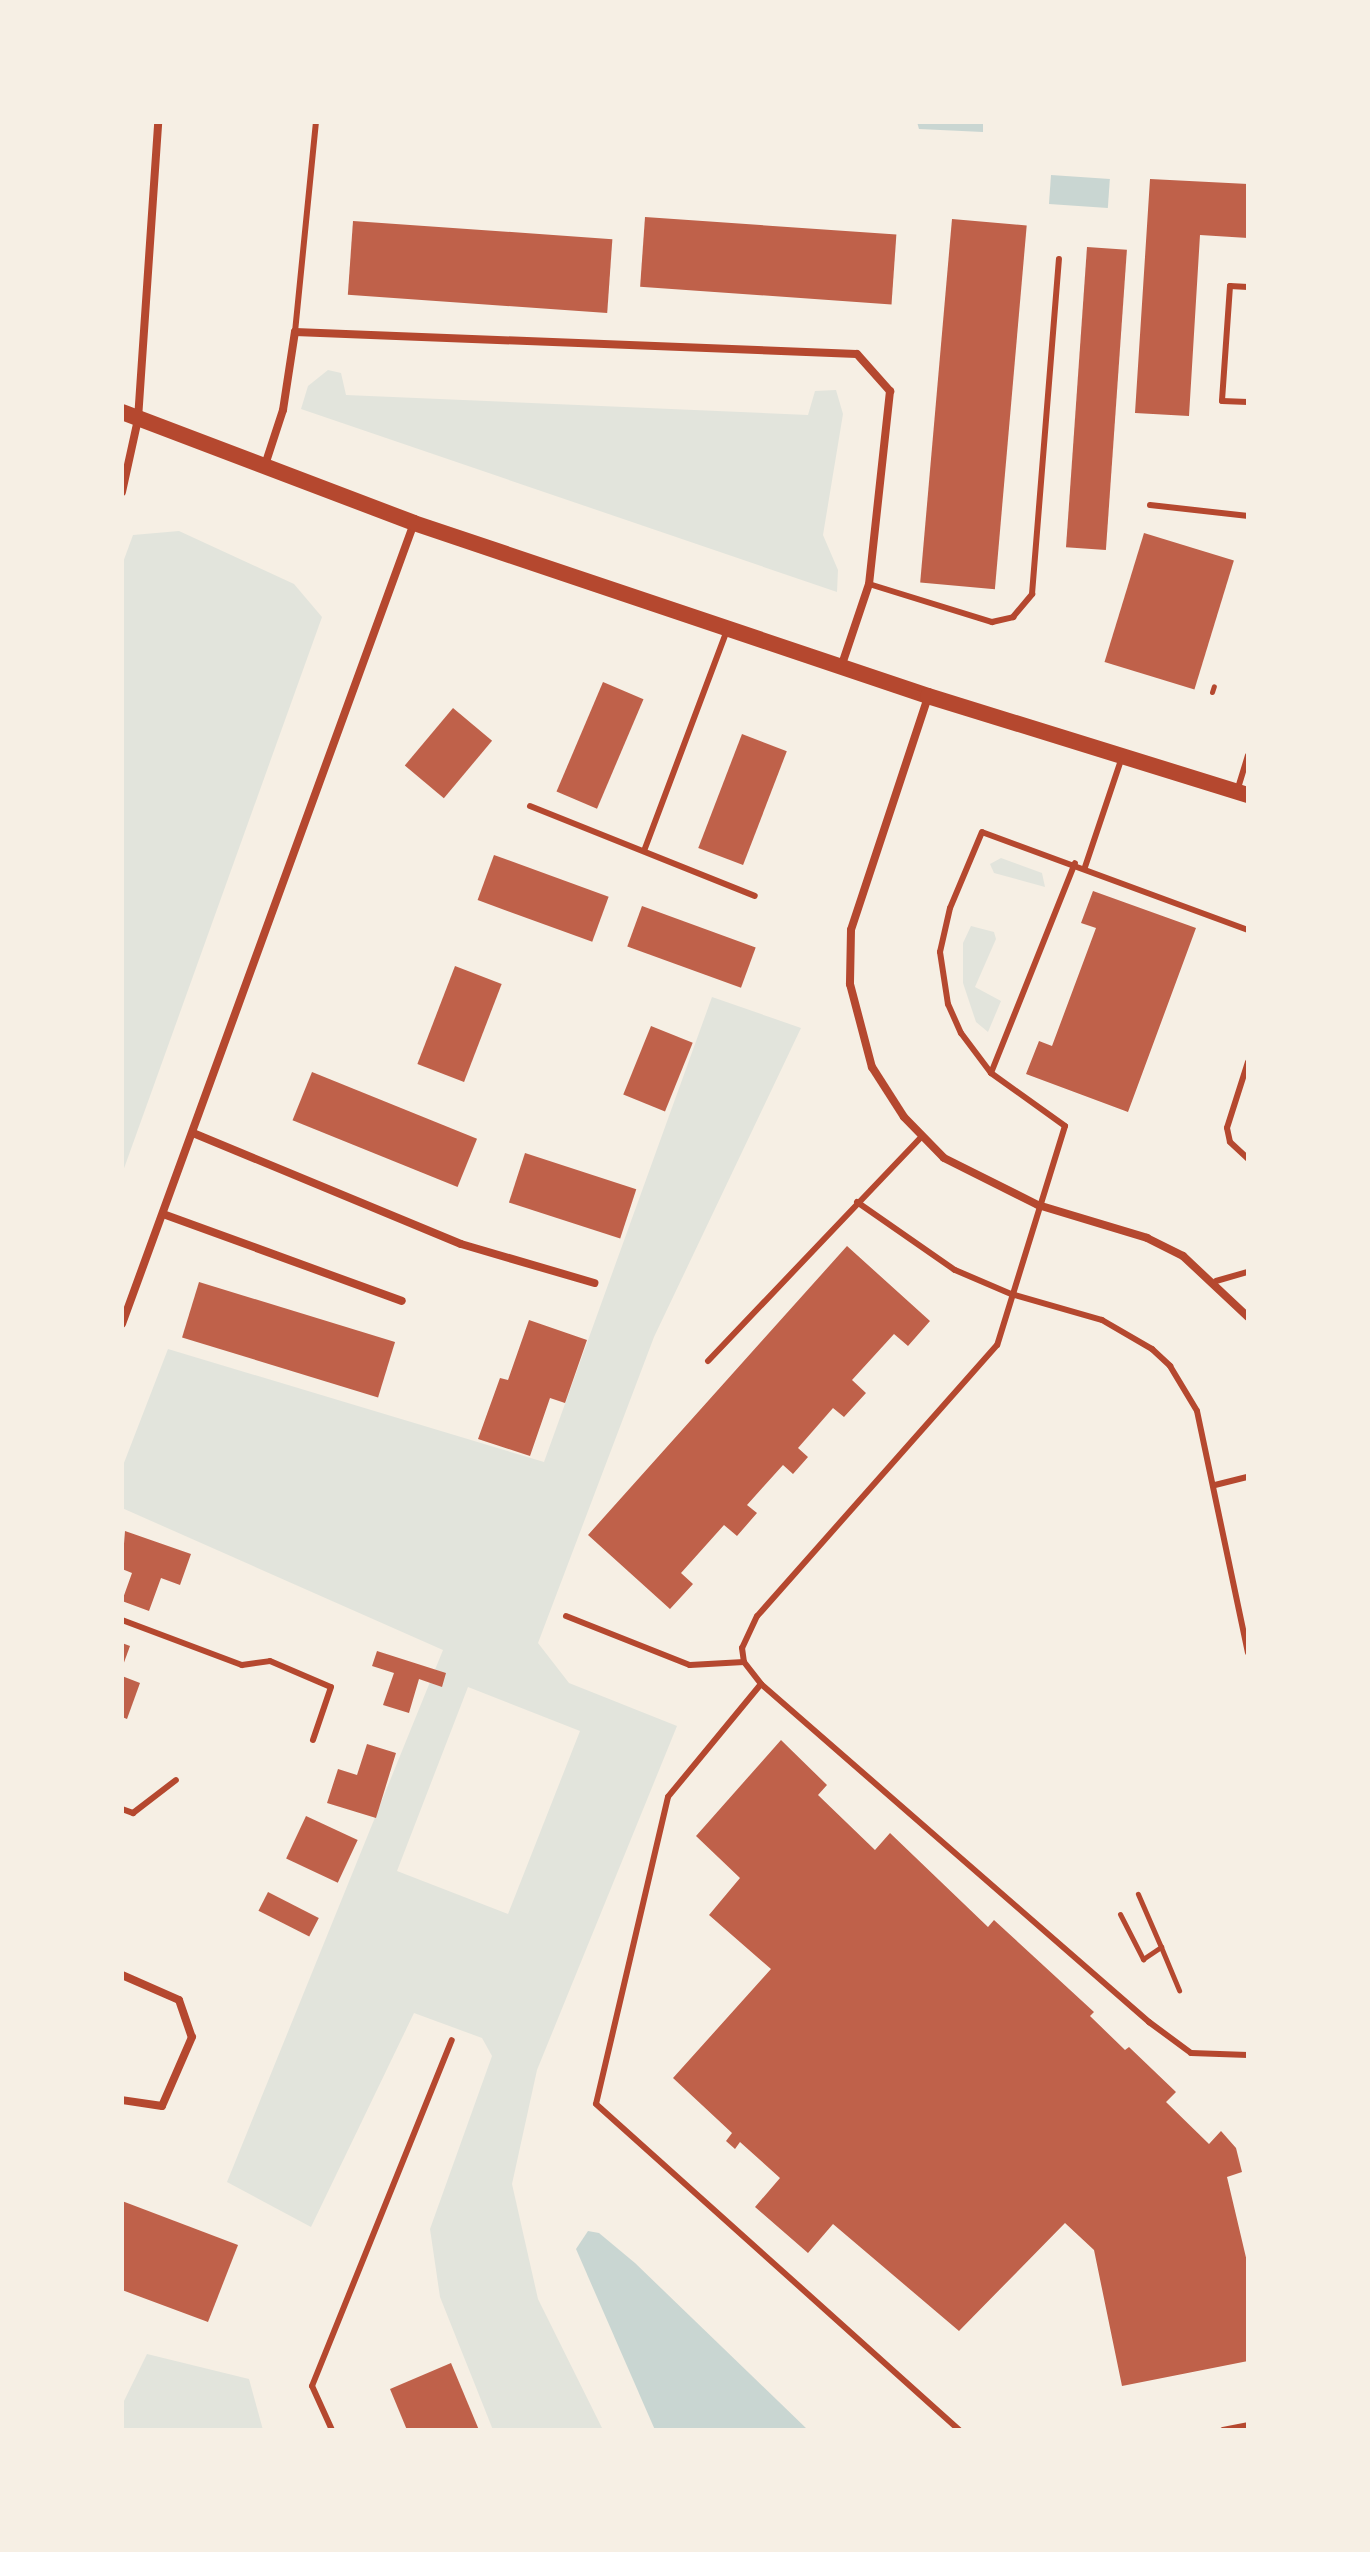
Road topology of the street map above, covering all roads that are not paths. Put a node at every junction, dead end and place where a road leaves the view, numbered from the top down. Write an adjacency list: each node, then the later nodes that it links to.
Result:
1 (158, 122): 8 (street)
2 (316, 122): 5 (lane)
3 (1059, 259): 14 (lane)
4 (1248, 287): 6 (lane)
5 (295, 332): 9 (street); 14 (street)
6 (1248, 402)
7 (122, 412): 8 (main road)
8 (138, 419): 9 (main road); 10 (street)
9 (265, 465): 13 (main road)
10 (122, 492)
11 (1150, 505): 12 (lane)
12 (1248, 516)
13 (414, 523): 15 (main road); 29 (street)
14 (869, 584): 16 (street)
15 (728, 626): 16 (main road); 22 (lane)
16 (842, 664): 17 (main road)
17 (928, 696): 18 (main road); 30 (street)
18 (1122, 756): 20 (main road); 24 (lane)
19 (1248, 756): 20 (lane)
20 (1242, 794)
21 (530, 806): 22 (lane)
22 (644, 851): 25 (lane)
23 (1075, 863): 24 (lane); 28 (lane); 28 (lane)
24 (1085, 867): 26 (lane)
25 (755, 896)
26 (1248, 930)
27 (1248, 1062): 31 (lane)
28 (991, 1073): 33 (lane)
29 (193, 1133): 34 (street); 37 (street)
30 (922, 1136): 32 (lane); 33 (street)
31 (1248, 1159)
32 (857, 1202): 38 (lane); 42 (lane)
33 (1038, 1205): 36 (street); 38 (lane)
34 (163, 1214): 39 (street); 41 (street)
35 (1248, 1272): 36 (lane)
36 (1216, 1281): 40 (street)
37 (594, 1283)
38 (1011, 1294): 44 (lane); 48 (lane)
39 (402, 1301)
40 (1248, 1317)
41 (122, 1324)
42 (708, 1361)
43 (1248, 1477): 44 (lane)
44 (1215, 1485): 47 (lane)
45 (566, 1616): 48 (lane)
46 (122, 1620): 50 (lane)
47 (1248, 1653)
48 (744, 1662): 49 (lane)
49 (761, 1684): 55 (lane); 59 (lane)
50 (313, 1740)
51 (176, 1780): 52 (lane)
52 (122, 1809)
53 (122, 1975): 56 (street)
54 (452, 2040): 58 (lane)
55 (1248, 2055)
56 (122, 2100)
57 (1248, 2425): 60 (lane)
58 (332, 2430)
59 (959, 2430)
60 (1223, 2430)

